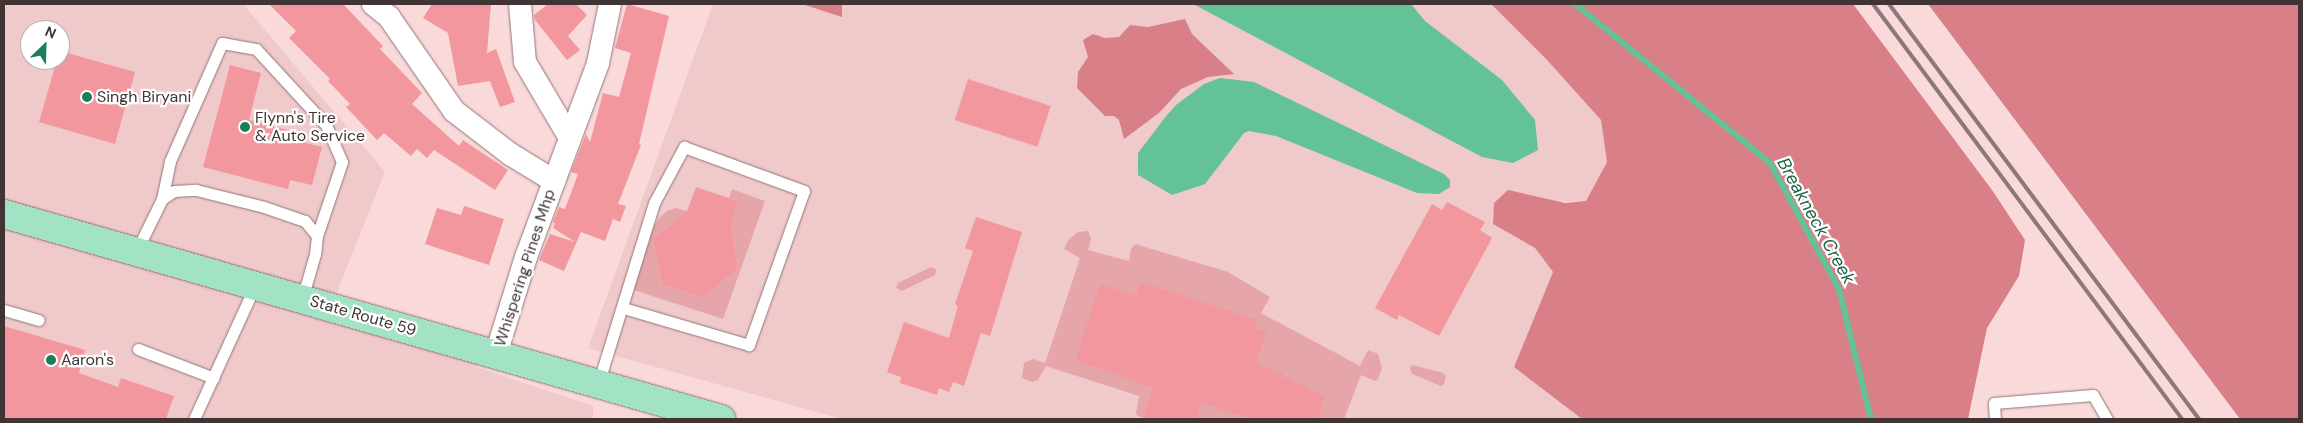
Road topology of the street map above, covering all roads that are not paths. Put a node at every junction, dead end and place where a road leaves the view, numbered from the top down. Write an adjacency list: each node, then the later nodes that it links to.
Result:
1 (373, 4): 5 (street, Whispering Pines Mhp)
2 (520, 4): 4 (street)
3 (610, 4): 4 (street, Whispering Pines Mhp)
4 (570, 138): 5 (street, Whispering Pines Mhp)
5 (554, 181): 16 (street, Whispering Pines Mhp)
6 (162, 199): 8 (lane); 8 (lane); 9 (lane)
7 (4, 214): 9 (main road, State Route 59)
8 (317, 236): 11 (lane)
9 (136, 252): 10 (main road, State Route 59)
10 (255, 286): 11 (main road, State Route 59); 17 (lane)
11 (302, 299): 16 (main road, State Route 59)
12 (623, 308): 12 (lane); 18 (lane)
13 (4, 310): 14 (lane)
14 (39, 320)
15 (138, 349): 17 (lane)
16 (496, 354): 18 (main road, State Route 59)
17 (214, 378): 20 (lane)
18 (598, 384): 19 (main road, State Route 59)
19 (694, 416): 21 (main road, State Route 59)
20 (194, 419)
21 (721, 419)
22 (1995, 419): 23 (lane)
23 (2107, 419)

